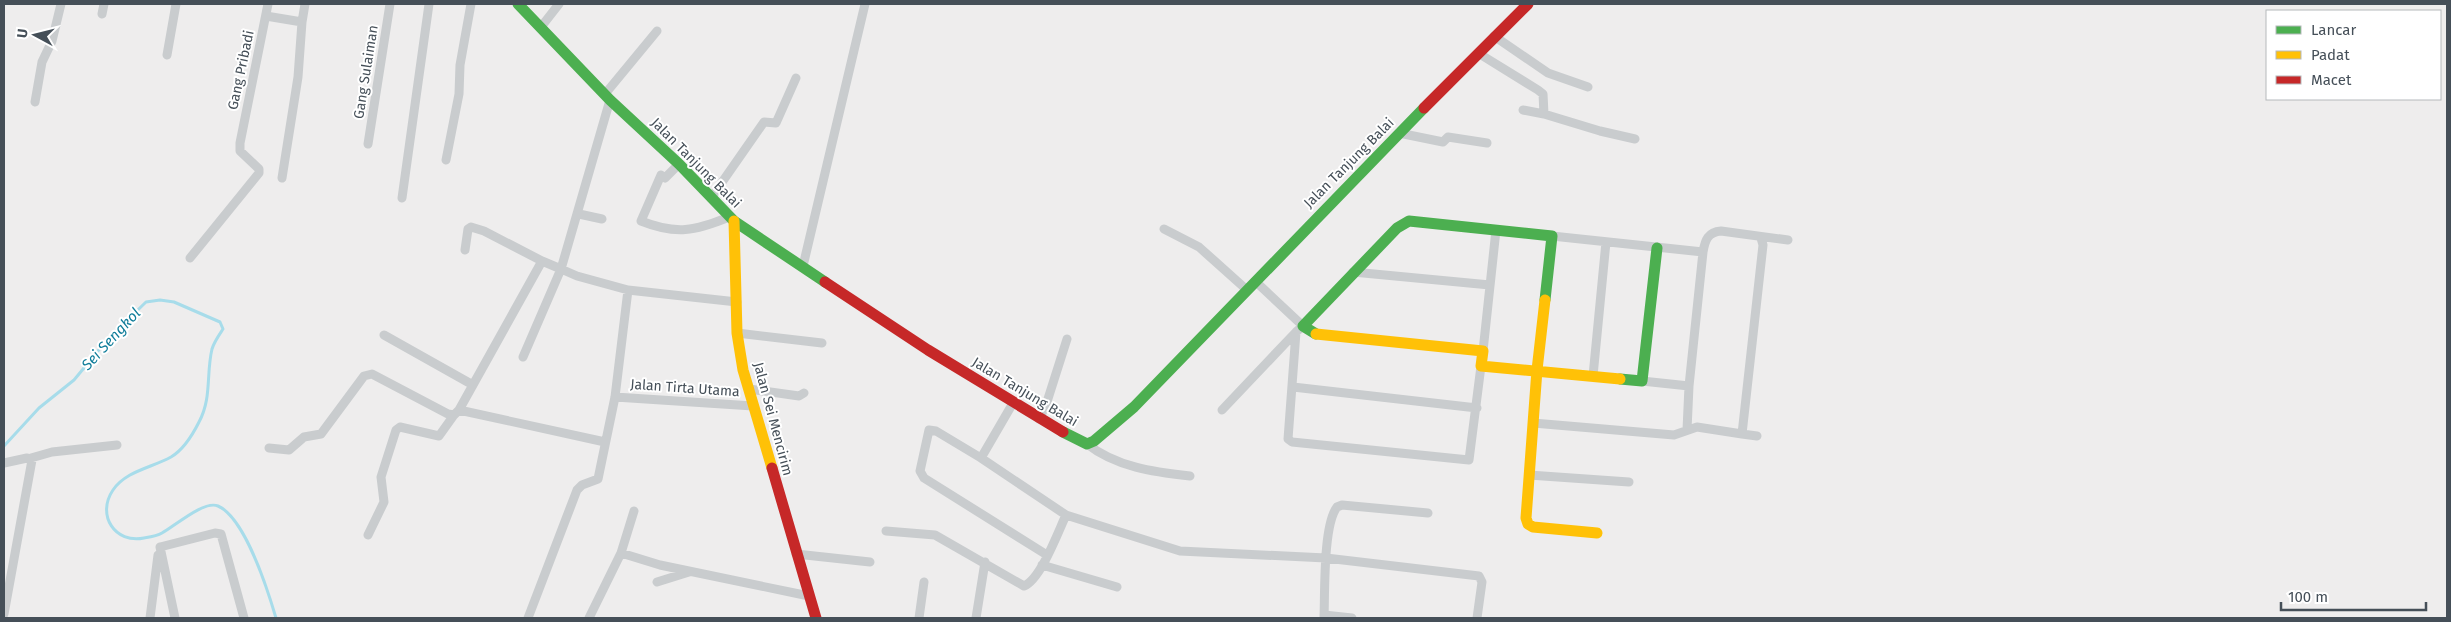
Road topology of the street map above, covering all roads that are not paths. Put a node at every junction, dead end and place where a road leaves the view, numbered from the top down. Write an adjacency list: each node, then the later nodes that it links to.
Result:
1 (61, 4): 24 (street)
2 (104, 4): 13 (street)
3 (176, 4): 20 (street)
4 (268, 4): 14 (street, Gang Pribadi)
5 (305, 4): 15 (street)
6 (390, 4): 30 (street, Gang Sulaiman)
7 (429, 4): 34 (street)
8 (471, 4): 31 (street)
9 (518, 4): 16 (street, Jalan Tanjung Balai)
10 (559, 4): 16 (street)
11 (865, 4): 50 (street)
12 (1528, 4): 18 (street, Jalan Tanjung Balai)
13 (102, 14)
14 (266, 16): 15 (street); 48 (street, Gang Pribadi)
15 (302, 22): 33 (street)
16 (541, 27): 23 (street, Jalan Tanjung Balai)
17 (657, 31): 23 (street)
18 (1494, 36): 19 (street, Jalan Tanjung Balai); 22 (street)
19 (1478, 52): 26 (street); 27 (street, Jalan Tanjung Balai)
20 (167, 55)
21 (796, 78): 35 (street)
22 (1588, 87)
23 (608, 97): 32 (street, Jalan Tanjung Balai); 36 (street)
24 (35, 102)
25 (1523, 110): 26 (street)
26 (1544, 114): 28 (street)
27 (1399, 134): 29 (street); 53 (street, Jalan Tanjung Balai)
28 (1635, 139)
29 (1487, 143)
30 (368, 144)
31 (446, 160)
32 (679, 164): 35 (street, Jalan Tanjung Balai); 38 (street)
33 (282, 178)
34 (402, 198)
35 (711, 198): 38 (street, Jalan Tanjung Balai)
36 (579, 214): 37 (street); 51 (street)
37 (602, 218)
38 (731, 219): 50 (street, Jalan Tanjung Balai); 57 (street, Jalan Sei Mencirim)
39 (1164, 229): 56 (street)
40 (1496, 230): 41 (street); 52 (street); 54 (street)
41 (1552, 236): 44 (street); 66 (street)
42 (1761, 238): 43 (street); 47 (street); 83 (street)
43 (1788, 240)
44 (1606, 242): 45 (street); 67 (street)
45 (1657, 248): 47 (street); 68 (street)
46 (465, 250): 49 (street)
47 (1703, 252): 70 (street)
48 (190, 258)
49 (542, 261): 51 (street); 69 (street)
50 (803, 266): 75 (street, Jalan Tanjung Balai)
51 (562, 269): 55 (street); 64 (street)
52 (1353, 272): 54 (street); 58 (street)
53 (1255, 281): 56 (street, Jalan Tanjung Balai); 58 (street)
54 (1490, 285): 63 (street)
55 (628, 290): 57 (street); 74 (street)
56 (1247, 290): 86 (street, Jalan Tanjung Balai)
57 (736, 302): 60 (street, Jalan Sei Mencirim)
58 (1299, 329): 63 (street); 71 (street); 78 (street)
59 (384, 334): 69 (street)
60 (738, 334): 62 (street); 72 (street, Jalan Sei Mencirim)
61 (1067, 339): 80 (street)
62 (822, 343)
63 (1483, 351): 65 (street)
64 (523, 357)
65 (1482, 366): 66 (street); 77 (street)
66 (1537, 370): 67 (street); 81 (street)
67 (1593, 376): 68 (street)
68 (1642, 381): 70 (street)
69 (474, 385): 79 (street)
70 (1689, 386): 82 (street)
71 (1293, 387): 77 (street); 77 (street)
72 (749, 389): 73 (street); 76 (street, Jalan Sei Mencirim)
73 (804, 393)
74 (615, 397): 76 (street, Jalan Tirta Utama); 85 (street)
75 (1013, 403): 80 (street, Jalan Tanjung Balai); 90 (street)
76 (753, 406): 103 (street, Jalan Sei Mencirim)
77 (1477, 408)
78 (1222, 410)
79 (456, 412): 85 (street); 88 (street); 100 (street)
80 (1040, 419): 86 (street, Jalan Tanjung Balai)
81 (1533, 423): 82 (street); 92 (street)
82 (1687, 430): 83 (street)
83 (1742, 434): 84 (street)
84 (1757, 436)
85 (605, 442): 119 (street)
86 (1087, 444): 93 (street)
87 (117, 445): 89 (street)
88 (269, 448)
89 (31, 458): 91 (street); 114 (street)
90 (981, 458): 97 (street); 104 (street)
91 (4, 463)
92 (1529, 475): 94 (street); 99 (street)
93 (1190, 476)
94 (1630, 482)
95 (634, 511): 102 (street)
96 (1428, 512): 105 (street)
97 (1066, 515): 104 (street); 105 (street)
98 (886, 532): 107 (street)
99 (1597, 533)
100 (368, 535)
101 (160, 547): 116 (street); 117 (street); 118 (street)
102 (621, 553): 109 (street); 120 (street)
103 (796, 554): 106 (street); 113 (street, Jalan Sei Mencirim)
104 (1047, 555): 108 (street)
105 (1326, 558): 115 (street); 125 (street)
106 (870, 562)
107 (985, 562): 108 (street); 123 (street)
108 (1042, 565): 112 (street)
109 (692, 571): 110 (street); 113 (street)
110 (657, 582)
111 (924, 582): 122 (street)
112 (1117, 587)
113 (809, 596): 121 (street, Jalan Sei Mencirim)
114 (4, 614)
115 (1324, 617): 124 (street)
116 (150, 618)
117 (175, 618)
118 (244, 618)
119 (528, 618)
120 (589, 618)
121 (816, 618)
122 (919, 618)
123 (976, 618)
124 (1352, 618)
125 (1477, 618)

